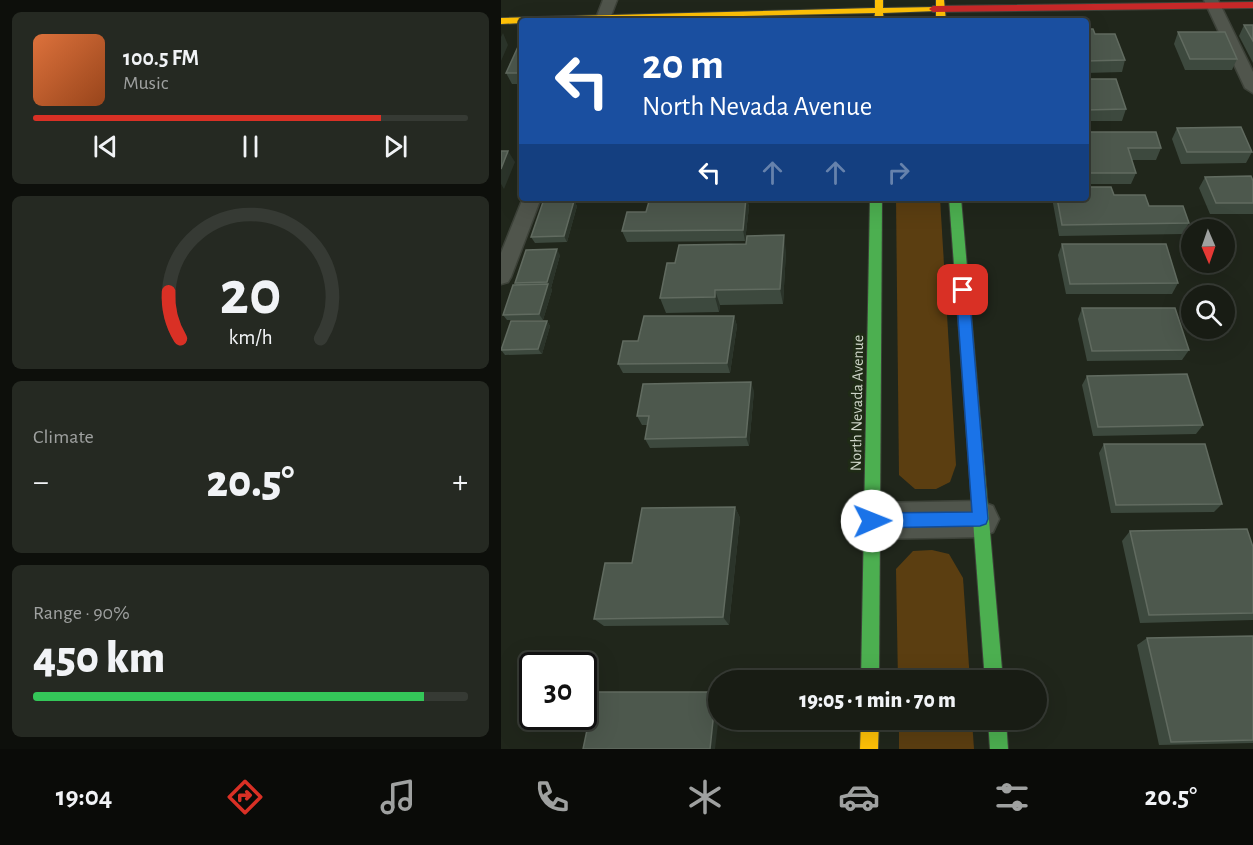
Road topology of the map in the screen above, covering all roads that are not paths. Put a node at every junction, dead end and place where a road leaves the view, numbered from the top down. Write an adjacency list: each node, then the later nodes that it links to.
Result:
1 (610, 0): 6 (lane)
2 (1213, 3): 3 (street); 4 (street); 10 (lane)
3 (1253, 5)
4 (941, 10): 5 (street)
5 (879, 11): 7 (street)
6 (603, 18)
7 (664, 18)
8 (501, 21): 9 (street)
9 (519, 21)
10 (1253, 88)
11 (531, 201): 14 (lane)
12 (876, 201): 16 (street, North Nevada Avenue)
13 (955, 201): 15 (street)
14 (501, 277)
15 (980, 519): 16 (street); 18 (street)
16 (872, 521): 17 (street, North Nevada Avenue)
17 (870, 670)
18 (993, 670)
19 (870, 730): 21 (street)
20 (998, 730): 22 (street)
21 (869, 749)
22 (999, 749)

